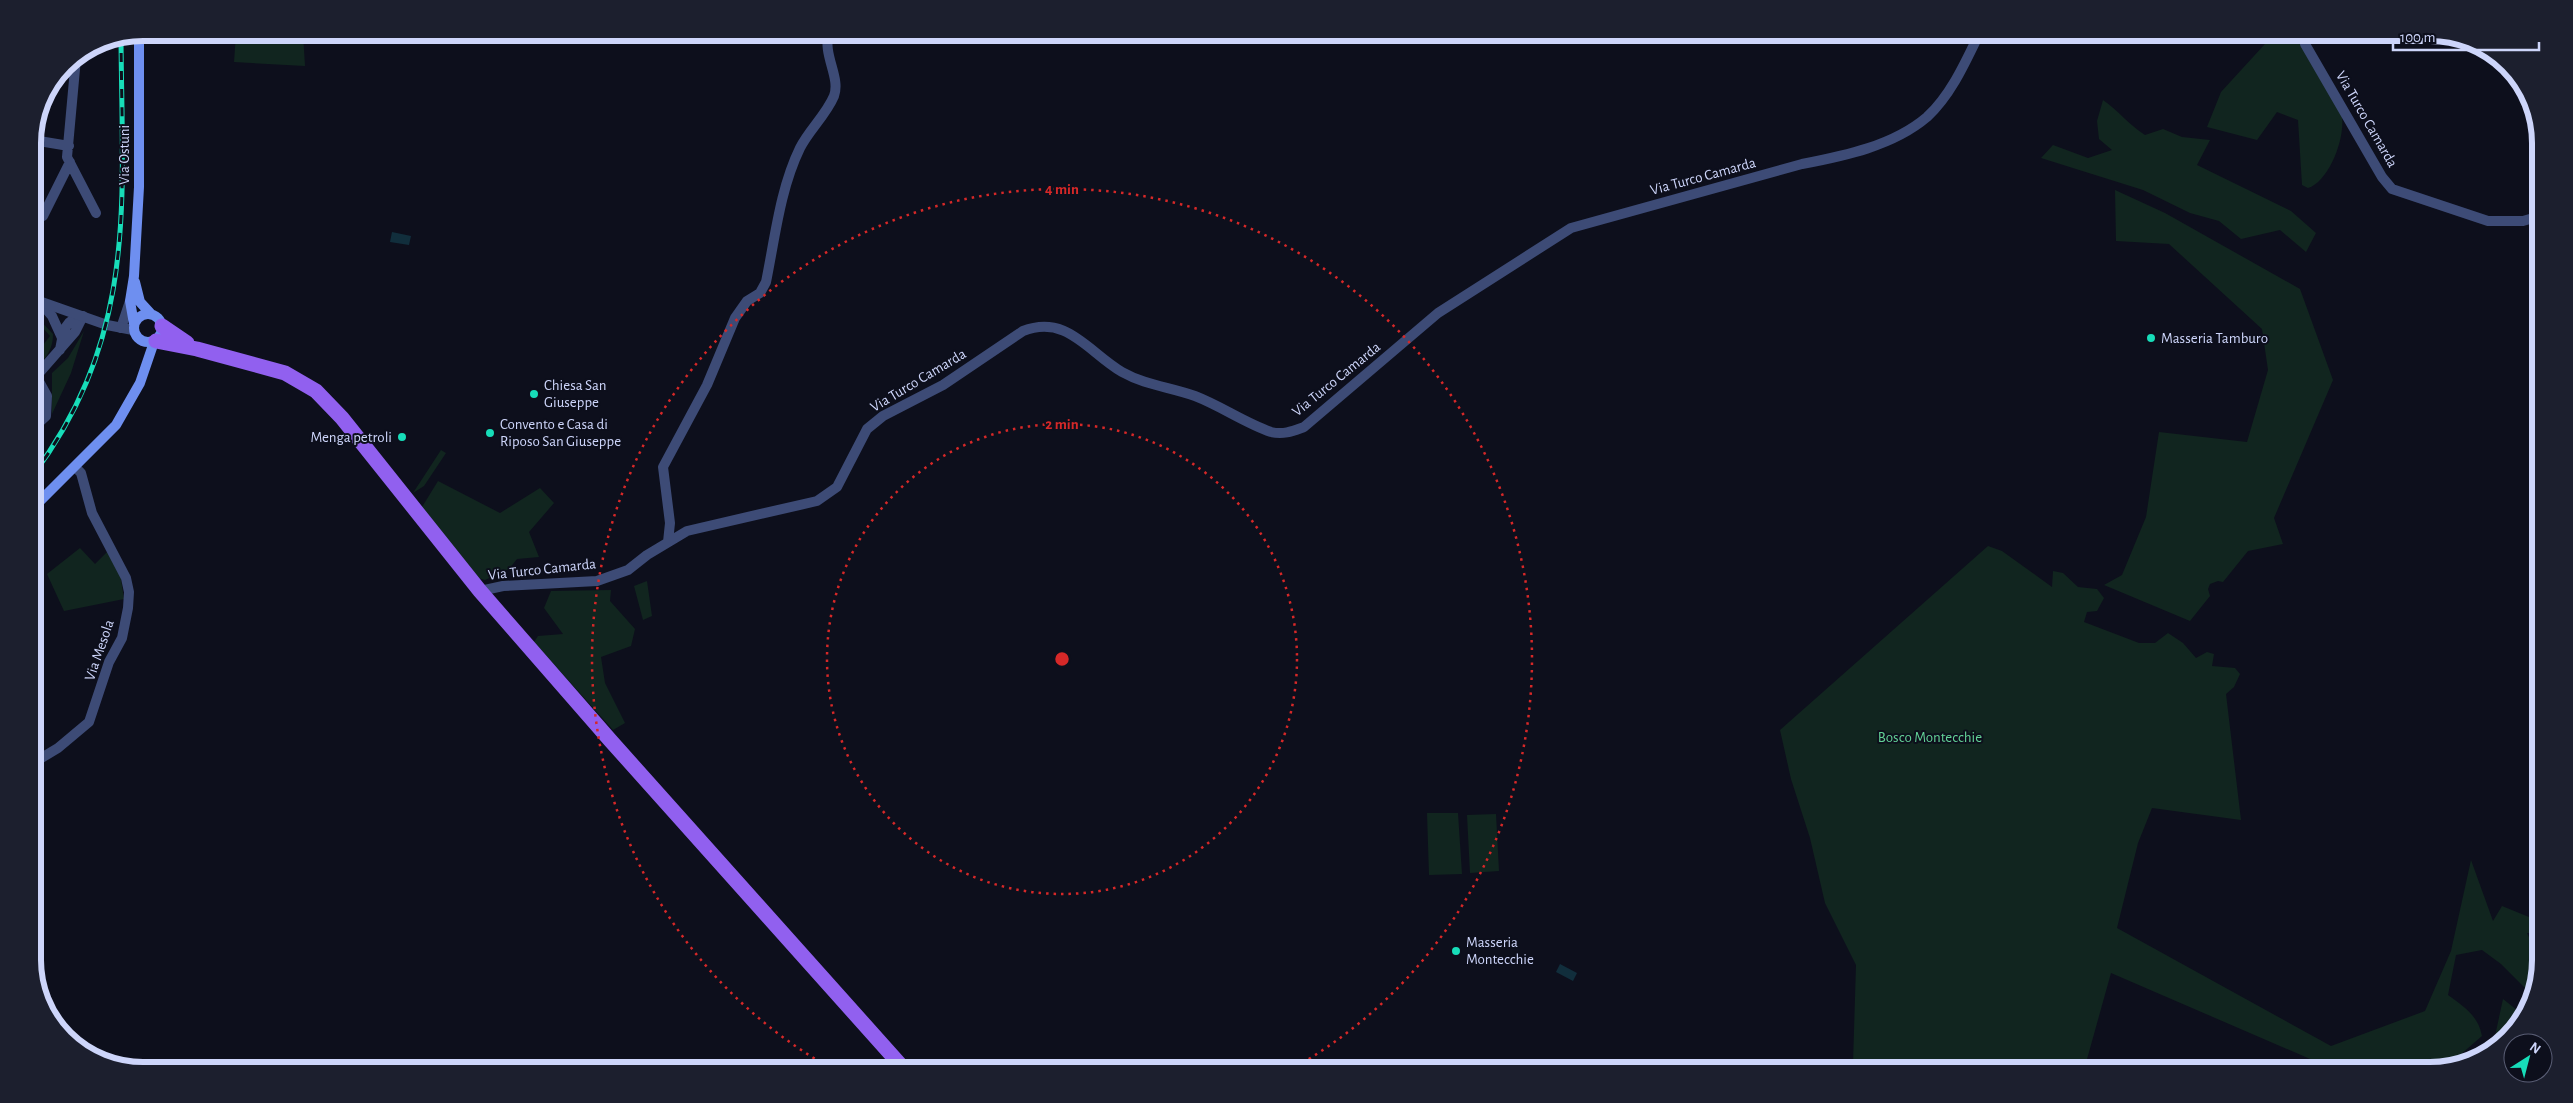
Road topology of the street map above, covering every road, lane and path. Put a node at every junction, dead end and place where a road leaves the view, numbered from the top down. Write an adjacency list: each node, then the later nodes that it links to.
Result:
1 (138, 41): 12 (main road, Via Ostuni)
2 (827, 41): 32 (street)
3 (1976, 41): 32 (street, Via Turco Camarda)
4 (2304, 41): 11 (street, Via Turco Camarda)
5 (75, 68): 7 (street)
6 (41, 141): 7 (street)
7 (69, 146): 8 (street)
8 (70, 162): 9 (street); 10 (street)
9 (96, 213)
10 (41, 215)
11 (2532, 219)
12 (134, 276): 13 (main road); 16 (main road)
13 (130, 300): 19 (main road); 20 (street)
14 (41, 302): 17 (street)
15 (41, 305): 21 (street)
16 (151, 314): 18 (main road); 19 (main road)
17 (83, 316): 20 (street); 21 (street); 25 (street)
18 (162, 326): 23 (main road); 24 (main road)
19 (134, 327): 20 (street); 22 (main road)
20 (121, 328)
21 (62, 339): 25 (street)
22 (140, 341): 23 (main road); 26 (main road)
23 (155, 341): 24 (main road); 26 (main road)
24 (197, 349): 33 (main road)
25 (60, 350): 27 (street)
26 (143, 368): 30 (main road)
27 (41, 371)
28 (41, 387): 29 (street)
29 (41, 420)
30 (76, 468): 31 (main road); 34 (street, Via Mesola)
31 (41, 501)
32 (668, 542): 33 (street, Via Turco Camarda)
33 (480, 591): 35 (main road)
34 (41, 758)
35 (898, 1062)

